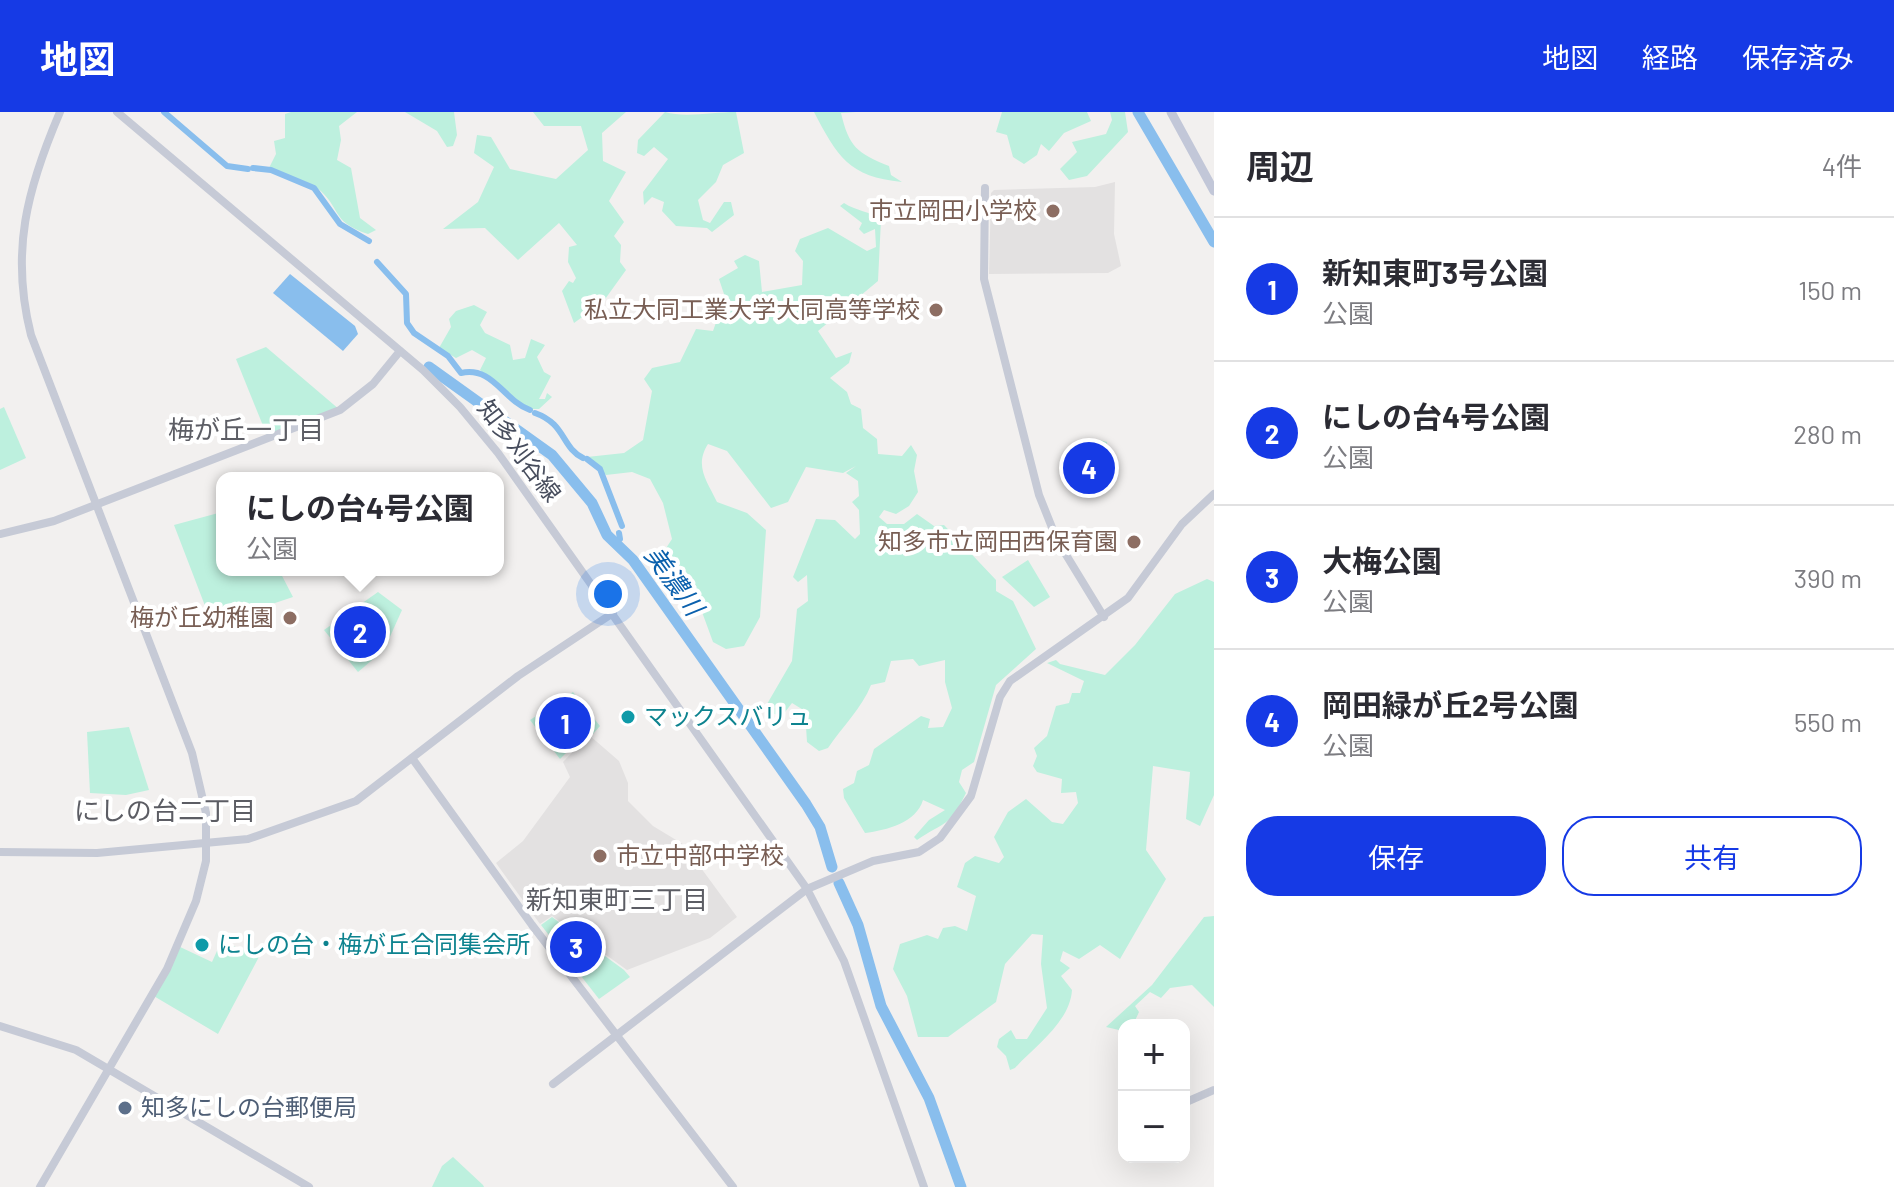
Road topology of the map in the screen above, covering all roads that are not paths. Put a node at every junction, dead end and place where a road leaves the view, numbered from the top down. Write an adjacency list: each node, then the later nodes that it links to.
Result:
1 (60, 112): 8 (street)
2 (117, 112): 6 (street, 知多刈谷線)
3 (1171, 112): 5 (main road)
4 (985, 188): 11 (street)
5 (1214, 191)
6 (400, 351): 8 (street); 10 (street, 知多刈谷線)
7 (1214, 494): 11 (street)
8 (97, 505): 9 (street); 13 (street)
9 (0, 534)
10 (613, 613): 12 (street); 15 (street, 知多刈谷線)
11 (1104, 617): 15 (street)
12 (412, 758): 13 (street); 17 (street)
13 (204, 843): 14 (street); 18 (street)
14 (0, 852)
15 (807, 889): 17 (street); 25 (street, 知多刈谷線)
16 (0, 1026): 18 (street)
17 (615, 1035): 19 (street); 24 (street)
18 (109, 1070): 22 (street); 23 (street)
19 (553, 1084)
20 (1214, 1090): 21 (street)
21 (1190, 1100)
22 (40, 1187)
23 (309, 1187)
24 (733, 1187)
25 (924, 1187)

